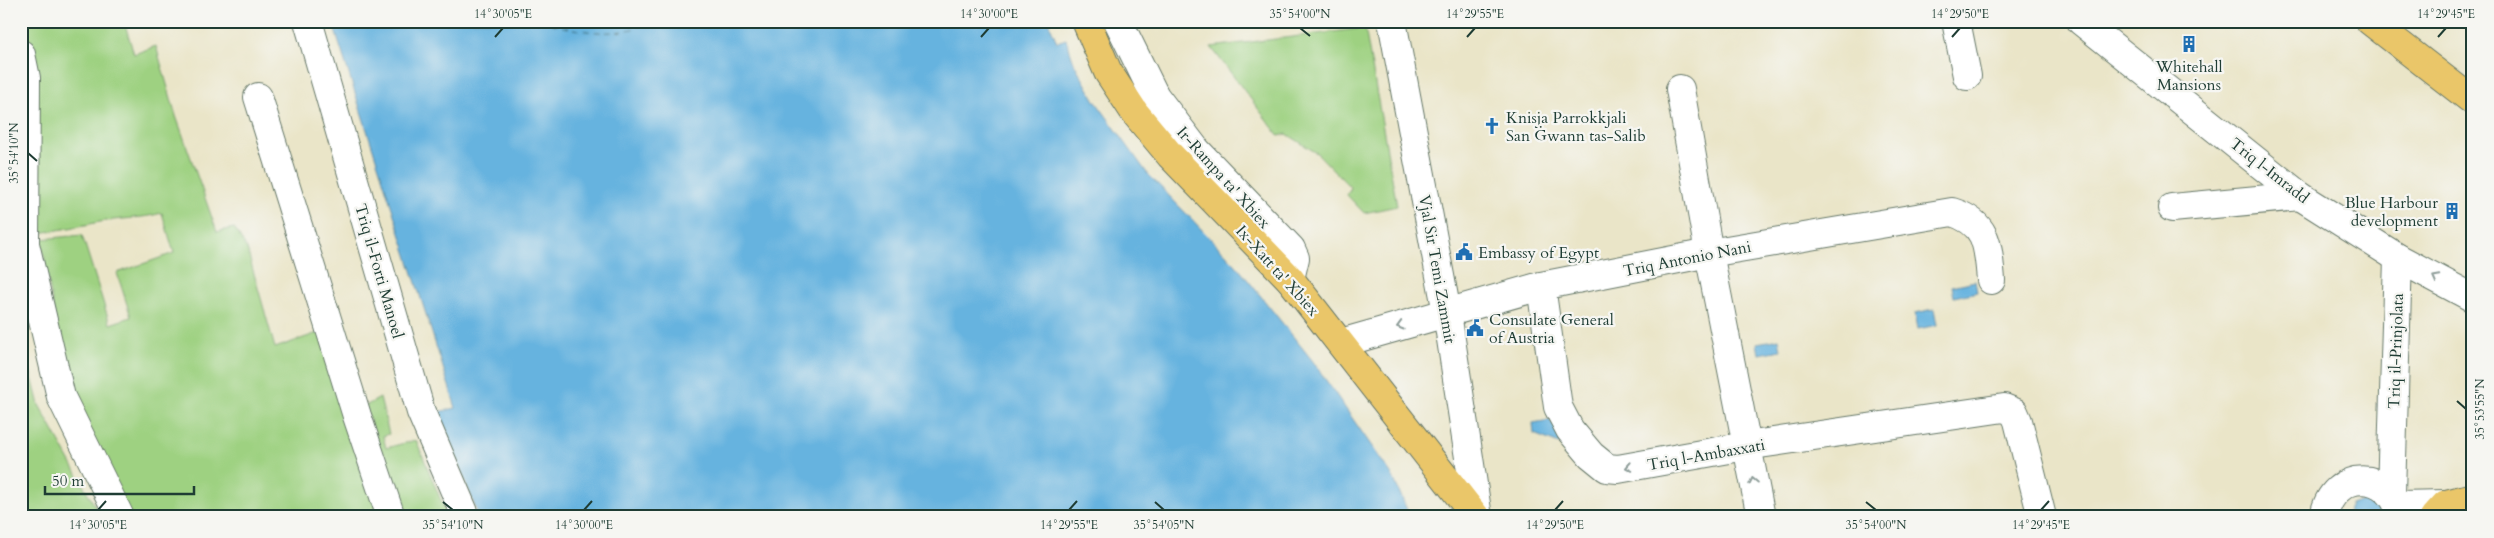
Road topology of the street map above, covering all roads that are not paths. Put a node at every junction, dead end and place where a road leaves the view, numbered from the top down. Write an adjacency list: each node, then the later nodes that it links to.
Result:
1 (308, 21): 31 (street, Triq il-Forti Manoel)
2 (1086, 21): 17 (main road, Ix-Xatt ta' Xbiex)
3 (1118, 21): 17 (street, Ir-Rampa ta' Xbiex)
4 (1392, 21): 21 (street, Vjal Sir Temi Zammit)
5 (1956, 21): 9 (street)
6 (2081, 21): 13 (street, Triq l-Imradd)
7 (2370, 21): 12 (main road)
8 (21, 54): 29 (street)
9 (1967, 76)
10 (1680, 89): 15 (street)
11 (258, 97): 30 (street)
12 (2473, 100)
13 (2300, 196): 14 (street); 16 (street, Triq l-Imradd)
14 (2172, 208)
15 (1709, 254): 18 (street, Triq Antonio Nani); 19 (street, Triq Antonio Nani); 24 (street)
16 (2398, 258): 20 (street, Triq l-Imradd, one-way to 16); 23 (street, Triq il-Prinjolata)
17 (1290, 279): 22 (main road, Ix-Xatt ta' Xbiex)
18 (1991, 280)
19 (1541, 286): 21 (street, Triq Antonio Nani); 24 (street, Triq l-Ambaxxati, one-way to 19)
20 (2473, 298)
21 (1447, 313): 22 (street, Triq Antonio Nani, one-way to 22); 32 (street, Vjal Sir Temi Zammit)
22 (1341, 343): 32 (main road, Ix-Xatt ta' Xbiex)
23 (2392, 445): 25 (street); 27 (street, Triq il-Prinjolata)
24 (1746, 446): 33 (street, one-way to 24); 34 (street, Triq l-Ambaxxati)
25 (2367, 480): 27 (street); 35 (street)
26 (2473, 497): 28 (main road)
27 (2397, 505): 28 (street)
28 (2440, 510)
29 (120, 517)
30 (391, 517)
31 (466, 517)
32 (1477, 517)
33 (1761, 517)
34 (2042, 517)
35 (2324, 517)

